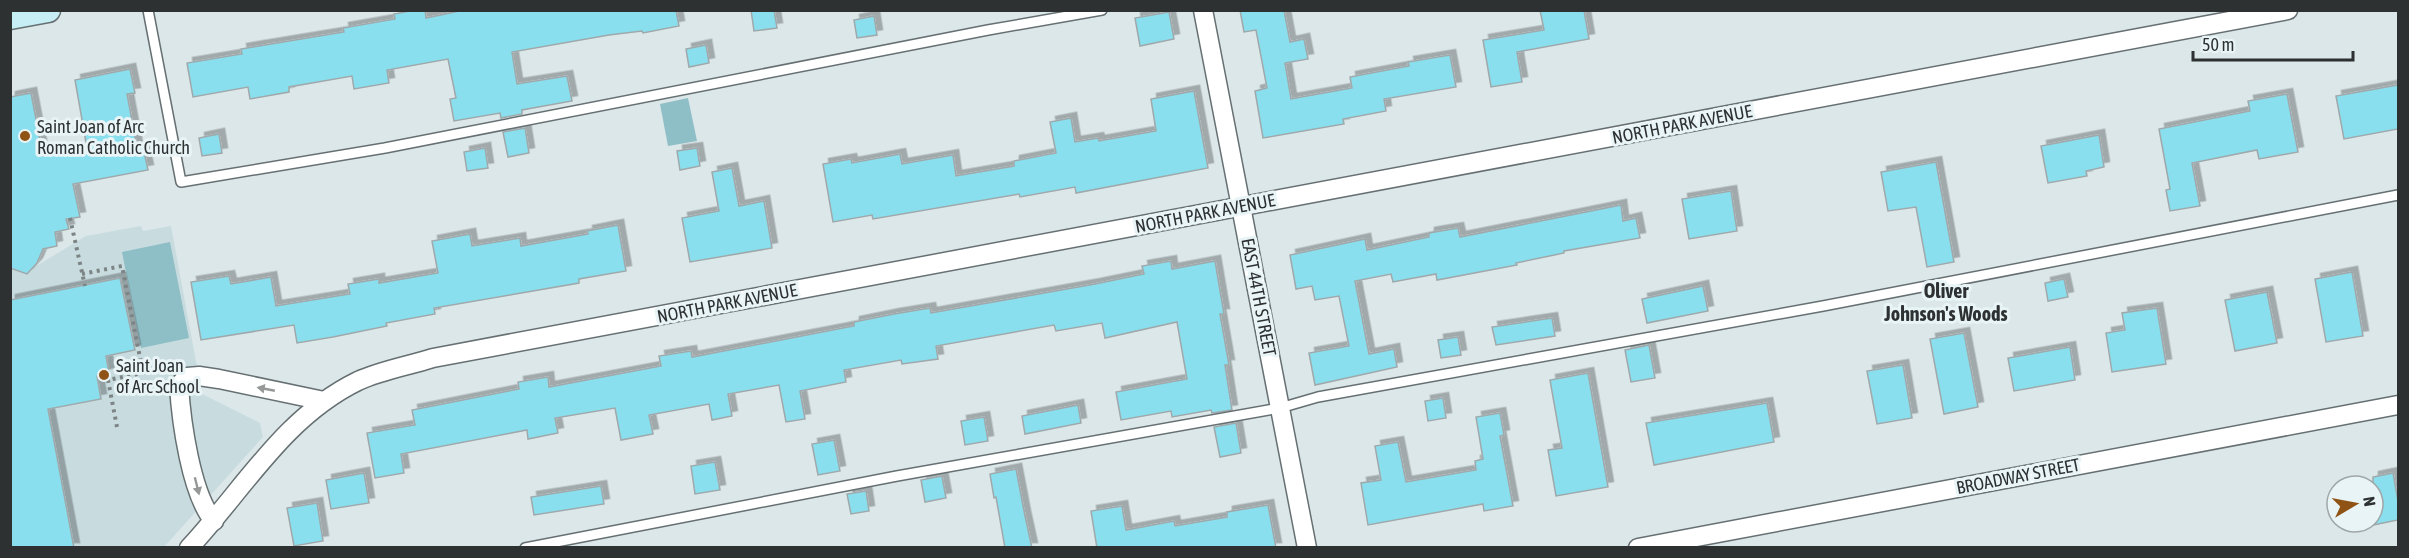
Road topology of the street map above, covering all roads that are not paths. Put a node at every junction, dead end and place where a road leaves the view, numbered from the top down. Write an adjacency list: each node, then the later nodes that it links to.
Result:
1 (48, 10): 6 (main road)
2 (148, 10): 3 (lane)
3 (1102, 10)
4 (1203, 10): 8 (street, EAST 44TH STREET)
5 (2288, 10): 8 (street, NORTH PARK AVENUE)
6 (10, 17)
7 (2398, 195): 11 (lane)
8 (1242, 206): 9 (street, NORTH PARK AVENUE); 11 (street, EAST 44TH STREET)
9 (324, 401): 12 (street, NORTH PARK AVENUE); 12 (street, one-way to 12)
10 (2398, 405): 16 (street, BROADWAY STREET)
11 (1280, 408): 14 (lane); 15 (street, EAST 44TH STREET)
12 (214, 521): 13 (street, NORTH PARK AVENUE)
13 (189, 548)
14 (525, 548)
15 (1307, 548)
16 (1638, 548)

